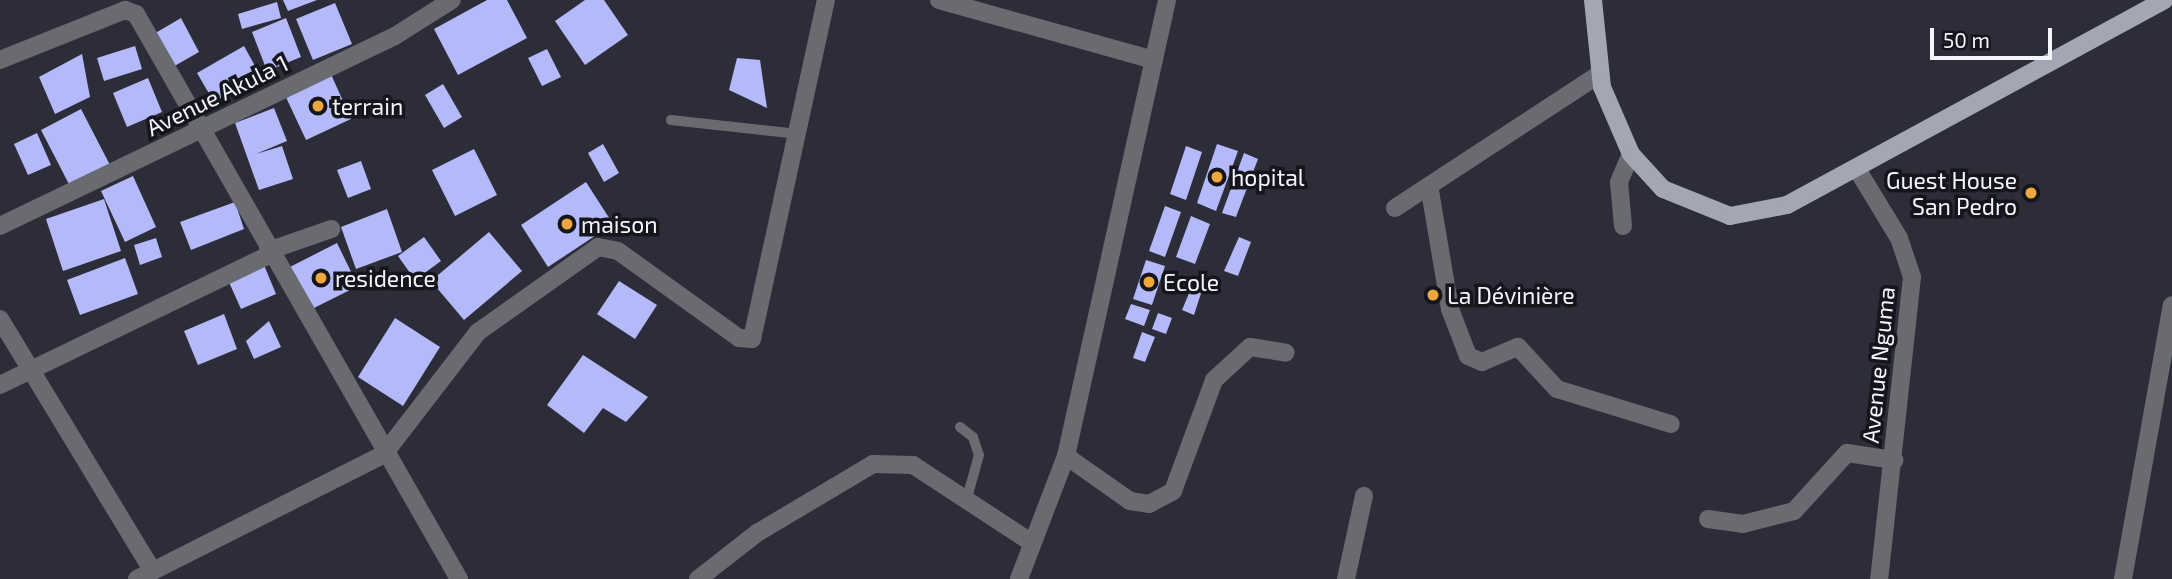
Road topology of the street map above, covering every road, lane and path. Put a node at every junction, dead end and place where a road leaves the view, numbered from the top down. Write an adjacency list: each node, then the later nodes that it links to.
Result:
1 (452, 0): 11 (street, Avenue Akula 1)
2 (826, 0): 12 (street)
3 (939, 0): 8 (street)
4 (1167, 0): 8 (street)
5 (1593, 0): 9 (main road)
6 (2164, 0): 14 (main road)
7 (0, 60): 11 (street)
8 (1154, 60): 29 (street)
9 (1600, 74): 13 (main road); 15 (street)
10 (671, 120): 12 (lane)
11 (204, 128): 17 (street, Avenue Akula 1); 20 (street)
12 (798, 134): 28 (street)
13 (1631, 154): 14 (main road); 18 (street)
14 (1857, 169): 30 (street, Avenue Nguma)
15 (1430, 191): 16 (street); 26 (street)
16 (1395, 208)
17 (0, 226)
18 (1623, 226)
19 (331, 229): 20 (street)
20 (269, 253): 24 (street); 28 (street)
21 (2172, 305): 41 (street)
22 (0, 318): 24 (street)
23 (1286, 353): 29 (street)
24 (28, 369): 25 (street); 35 (street)
25 (0, 386)
26 (1671, 424)
27 (960, 427): 32 (lane)
28 (384, 454): 35 (street); 36 (street)
29 (1066, 456): 34 (street)
30 (1894, 460): 33 (street); 40 (street, Avenue Nguma)
31 (1364, 496): 39 (street)
32 (967, 498): 34 (street); 37 (street)
33 (1708, 519)
34 (1032, 543): 38 (street)
35 (144, 573)
36 (454, 577)
37 (698, 579)
38 (1019, 579)
39 (1346, 579)
40 (1879, 579)
41 (2123, 579)

